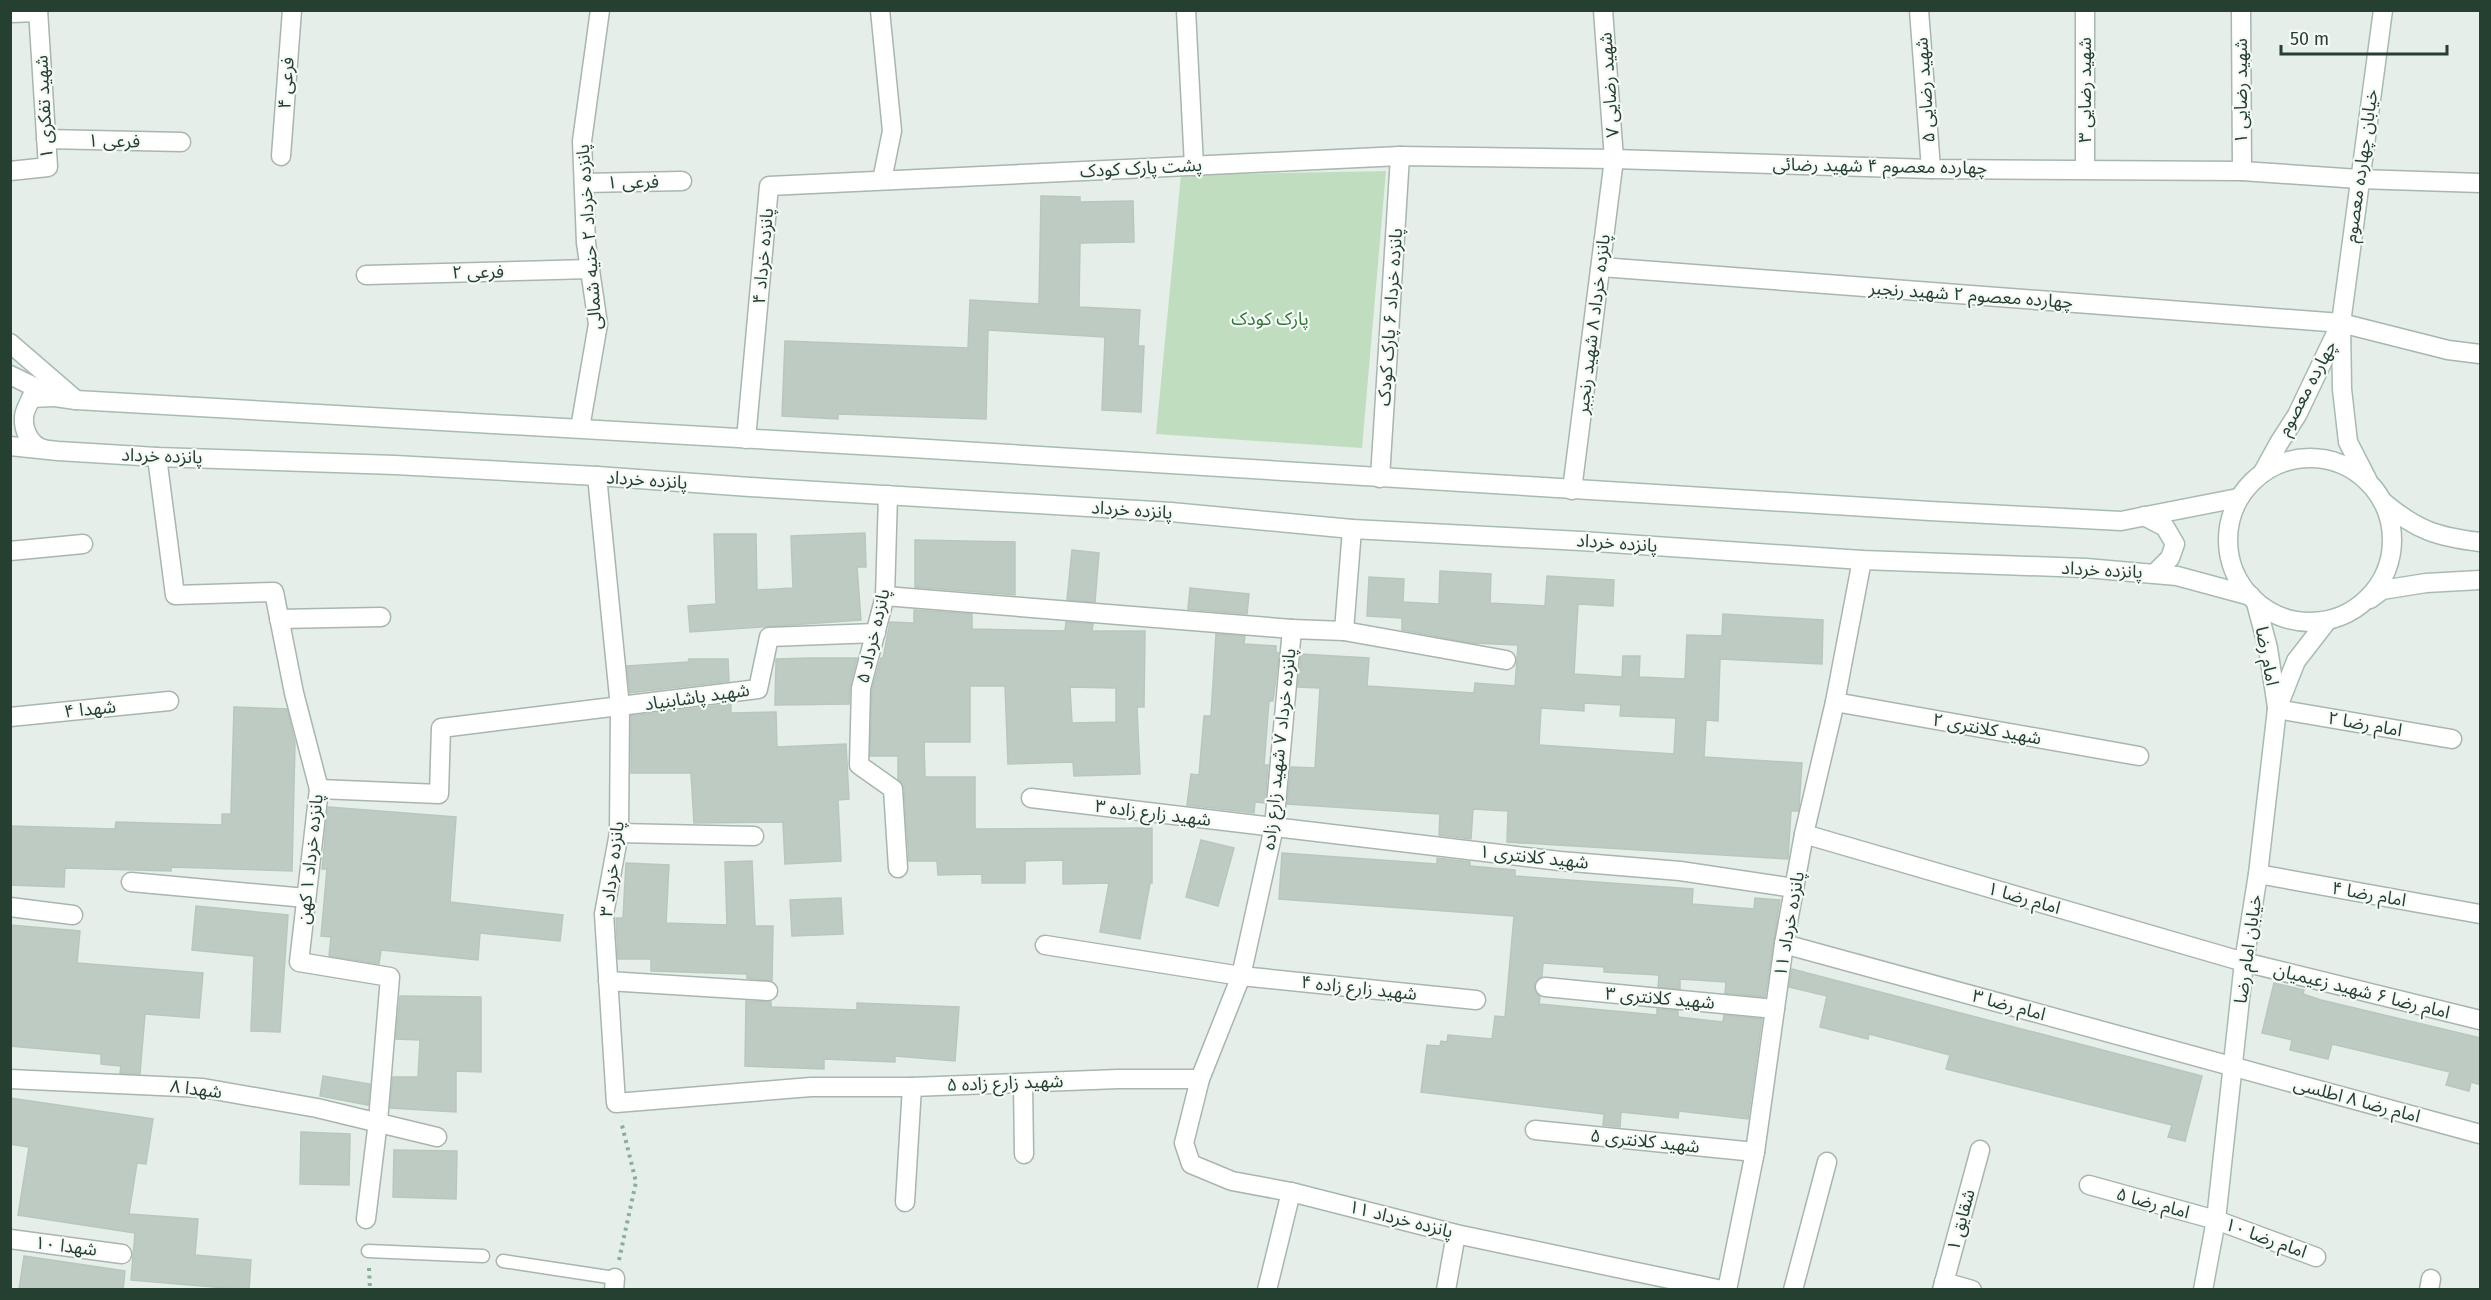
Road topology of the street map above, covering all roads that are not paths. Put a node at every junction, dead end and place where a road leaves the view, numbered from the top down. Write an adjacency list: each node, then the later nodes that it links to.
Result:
1 (292, 10): 14 (street, فرعی ۴)
2 (600, 10): 25 (street, پانزده خرداد ۲ حنیه شمالی)
3 (880, 10): 23 (street)
4 (1186, 10): 17 (street)
5 (1603, 10): 16 (street, شهید رضایی ۷)
6 (1919, 10): 18 (street, شهید رضایی ۵)
7 (2085, 10): 19 (street, شهید رضایی ۳)
8 (2241, 10): 21 (street, شهید رضایی ۱)
9 (2383, 10): 22 (street, خیابان چهارده معصوم)
10 (38, 11): 11 (street); 12 (street, شهید تفکری ۱)
11 (10, 13)
12 (46, 139): 13 (street, فرعی ۱); 20 (street, شهید تفکری ۱)
13 (181, 142)
14 (280, 156)
15 (1400, 156): 16 (street, چهارده معصوم ۴ شهید رضائی); 17 (street, پشت پارک کودک); 43 (street, پانزده خرداد ۶ پارک کودک)
16 (1614, 159): 18 (street, چهارده معصوم ۴ شهید رضائی); 27 (street, پانزده خرداد ۸ شهید رنجبر)
17 (1194, 166): 23 (street, پشت پارک کودک)
18 (1932, 169): 19 (street, چهارده معصوم ۴ شهید رضائی)
19 (2085, 169): 21 (street, چهارده معصوم ۴ شهید رضائی)
20 (10, 171)
21 (2242, 171): 22 (street, چهارده معصوم ۴ شهید رضائی)
22 (2359, 179): 26 (street, چهارده معصوم ۴ شهید رضائی); 30 (street, خیابان چهارده معصوم)
23 (882, 180): 37 (street, پانزده خرداد ۴)
24 (682, 181): 25 (street, فرعی ۱)
25 (584, 183): 28 (street, پانزده خرداد ۲ حنیه شمالی)
26 (2481, 183)
27 (1600, 267): 30 (street, چهارده معصوم ۲ شهید رنجبر); 45 (street, پانزده خرداد ۸ شهید رنجبر)
28 (590, 269): 29 (street, فرعی ۲); 36 (street, پانزده خرداد ۲ حنیه شمالی)
29 (366, 275)
30 (2341, 322): 32 (street, چهارده معصوم ۲ شهید رنجبر); 41 (street, چهارده معصوم); 44 (street, چهارده معصوم)
31 (10, 343): 35 (street)
32 (2481, 354)
33 (10, 375): 34 (street)
34 (55, 397): 35 (street); 39 (street)
35 (76, 400): 36 (street)
36 (580, 428): 37 (street)
37 (746, 440): 43 (street)
38 (10, 446): 39 (street, پانزده خرداد)
39 (58, 451): 40 (street, پانزده خرداد)
40 (157, 457): 42 (street, پانزده خرداد); 61 (street, پانزده خرداد ۱ کهن)
41 (2263, 472): 44 (street); 47 (street)
42 (597, 476): 46 (street, پانزده خرداد); 69 (street, پانزده خرداد ۳)
43 (1380, 477): 45 (street)
44 (2369, 483): 48 (street)
45 (1572, 490): 49 (street)
46 (888, 495): 50 (street, پانزده خرداد); 57 (street, پانزده خرداد ۵)
47 (2238, 498): 49 (street); 58 (street)
48 (2382, 501): 51 (street); 59 (street)
49 (2144, 516): 55 (street)
50 (1352, 529): 54 (street, پانزده خرداد); 64 (street)
51 (2481, 542)
52 (83, 544): 53 (street)
53 (10, 551)
54 (1862, 560): 55 (street, پانزده خرداد); 68 (street, پانزده خرداد ۱۱)
55 (2155, 573): 58 (street, پانزده خرداد)
56 (2481, 580): 59 (street)
57 (885, 596): 63 (street); 65 (street, پانزده خرداد ۵)
58 (2253, 600): 62 (street); 70 (street, امام رضا)
59 (2361, 605): 62 (street)
60 (381, 617): 61 (street)
61 (279, 620): 74 (street, پانزده خرداد ۱ کهن)
62 (2327, 621): 70 (street, خیابان امام رضا)
63 (1292, 629): 64 (street, پانزده خرداد ۷ شهید زارع زاده); 76 (street, پانزده خرداد ۷ شهید زارع زاده)
64 (1344, 631): 66 (street, پانزده خرداد ۷ شهید زارع زاده)
65 (876, 633): 69 (street, شهید پاشابنیاد); 80 (street, پانزده خرداد ۵)
66 (1506, 660)
67 (169, 701): 71 (street, شهدا ۴)
68 (1835, 702): 73 (street, شهید کلانتری ۲); 78 (street, پانزده خرداد ۱۱)
69 (620, 707): 74 (street); 77 (street, پانزده خرداد ۳)
70 (2277, 709): 72 (street, امام رضا ۲); 81 (street, خیابان امام رضا)
71 (10, 717)
72 (2452, 739)
73 (2139, 756)
74 (319, 789): 84 (street, پانزده خرداد ۱ کهن)
75 (1031, 798): 76 (street, شهید زارع زاده ۳)
76 (1274, 827): 83 (street, شهید کلانتری ۱); 91 (street, پانزده خرداد ۷ شهید زارع زاده)
77 (619, 833): 79 (street); 92 (street, پانزده خرداد ۳)
78 (1804, 834): 83 (street, پانزده خرداد ۱۱); 90 (street, امام رضا ۱)
79 (754, 836)
80 (898, 868)
81 (2258, 874): 86 (street, امام رضا ۴); 90 (street, خیابان امام رضا)
82 (131, 882): 84 (street)
83 (1794, 888): 88 (street, پانزده خرداد ۱۱)
84 (306, 898): 104 (street, پانزده خرداد ۱ کهن)
85 (10, 907): 87 (street)
86 (2481, 914)
87 (73, 915)
88 (1784, 944): 96 (street, پانزده خرداد ۱۱); 98 (street, امام رضا ۳)
89 (1045, 945): 91 (street, شهید زارع زاده ۴)
90 (2244, 962): 97 (street, امام رضا ۶ شهید زعیمیان); 98 (street, خیابان امام رضا)
91 (1242, 976): 95 (street, شهید زارع زاده ۴); 100 (street, پانزده خرداد ۷ شهید زارع زاده)
92 (608, 981): 94 (street); 102 (street, پانزده خرداد ۳)
93 (1545, 987): 96 (street, شهید کلانتری ۳)
94 (768, 990)
95 (1476, 1000)
96 (1775, 1009): 109 (street, پانزده خرداد ۱۱)
97 (2481, 1020)
98 (2234, 1066): 106 (street, امام رضا ۸ اطلسی); 116 (street, خیابان امام رضا)
99 (10, 1079): 104 (street, شهدا ۸)
100 (1200, 1079): 101 (street, شهید زارع زاده ۵); 113 (street, پانزده خرداد ۷ شهید زارع زاده)
101 (1023, 1083): 103 (street, شهید زارع زاده ۵); 110 (street)
102 (811, 1087): 103 (street, شهید زارع زاده ۵)
103 (912, 1087): 114 (street)
104 (378, 1121): 107 (street, شهدا ۸); 115 (street, پانزده خرداد ۱ کهن)
105 (1535, 1130): 109 (street, شهید کلانتری ۵)
106 (2481, 1134)
107 (437, 1137)
108 (1980, 1150): 126 (street, شقایق ۱)
109 (1755, 1152): 130 (street, پانزده خرداد ۱۱)
110 (1023, 1154)
111 (1827, 1162): 131 (street)
112 (2089, 1185): 116 (street, امام رضا ۵)
113 (1291, 1192): 117 (street, پانزده خرداد ۱۱); 127 (street)
114 (905, 1202)
115 (366, 1219)
116 (2216, 1220): 122 (street, امام رضا ۱۰); 133 (street, خیابان امام رضا)
117 (1456, 1234): 124 (street, پانزده خرداد ۱۱); 128 (street)
118 (10, 1239): 120 (street, شهدا ۱۰)
119 (368, 1251): 121 (lane)
120 (122, 1254)
121 (483, 1256)
122 (2316, 1257)
123 (503, 1261): 125 (lane)
124 (1659, 1282): 129 (street, پانزده خرداد ۱۱)
125 (615, 1284)
126 (1943, 1286): 132 (street)
127 (1267, 1290)
128 (1446, 1290)
129 (1722, 1290)
130 (1727, 1290)
131 (1793, 1290)
132 (1972, 1290)
133 (2203, 1290)

